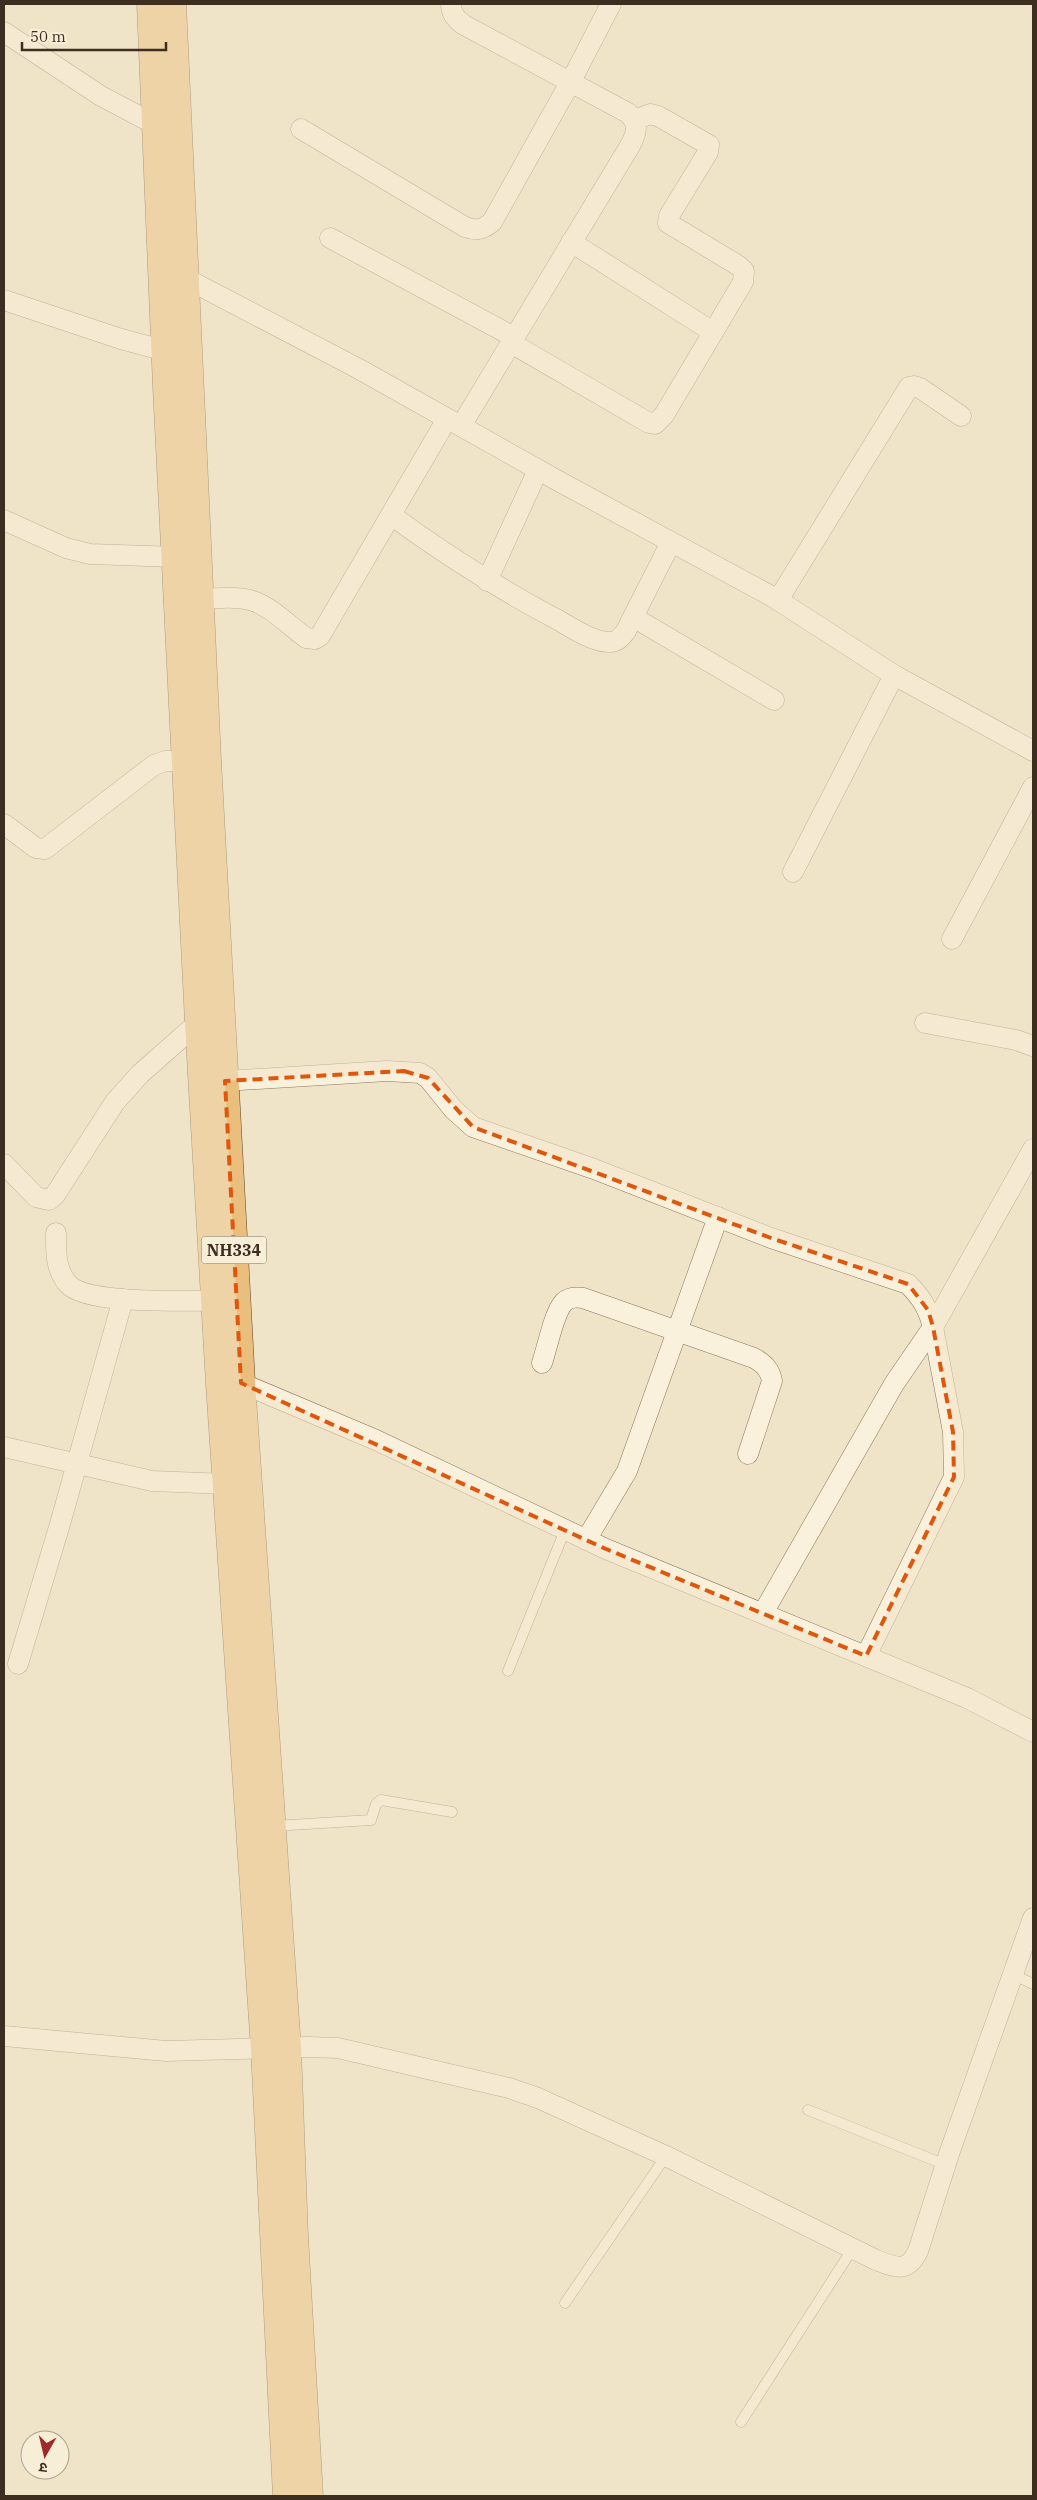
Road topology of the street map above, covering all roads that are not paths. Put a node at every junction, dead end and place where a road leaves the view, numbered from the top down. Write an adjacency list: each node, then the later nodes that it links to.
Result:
1 (151, 4): 8 (highway, NH334)
2 (172, 4): 12 (highway, NH334)
3 (451, 4): 6 (street)
4 (611, 4): 6 (street)
5 (4, 32): 8 (street)
6 (571, 81): 7 (street); 9 (street)
7 (635, 120): 11 (street); 14 (street)
8 (156, 125): 16 (highway, NH334)
9 (301, 129)
10 (330, 238): 15 (street)
11 (571, 242): 14 (street); 15 (street)
12 (185, 278): 18 (street); 25 (highway, NH334)
13 (4, 300): 16 (street)
14 (713, 332): 15 (street)
15 (512, 340): 18 (street)
16 (166, 351): 23 (highway, NH334)
17 (961, 416): 26 (street)
18 (454, 422): 19 (street); 20 (street)
19 (538, 470): 22 (street); 24 (street)
20 (391, 515): 24 (street); 25 (street)
21 (4, 520): 23 (street)
22 (671, 542): 26 (street); 27 (street)
23 (176, 557): 31 (highway, NH334)
24 (487, 581): 27 (street)
25 (200, 600): 39 (highway, NH334)
26 (778, 600): 28 (street)
27 (633, 617): 29 (street)
28 (894, 675): 30 (street); 34 (street)
29 (774, 700)
30 (1033, 750)
31 (185, 761): 33 (street); 36 (highway, NH334)
32 (1033, 787): 35 (street)
33 (4, 824)
34 (793, 872)
35 (952, 939)
36 (199, 1022): 41 (street); 45 (highway, NH334)
37 (925, 1024): 38 (street)
38 (1033, 1046)
39 (225, 1080): 42 (street); 49 (highway, NH334)
40 (1033, 1149): 46 (street)
41 (4, 1164)
42 (718, 1217): 46 (street); 47 (street)
43 (56, 1233): 44 (street)
44 (122, 1298): 45 (street); 52 (street)
45 (215, 1301): 53 (highway, NH334)
46 (933, 1327): 56 (street); 57 (street)
47 (678, 1331): 48 (street); 51 (street); 55 (street)
48 (542, 1363)
49 (241, 1383): 54 (street); 62 (highway, NH334)
50 (4, 1447): 52 (street)
51 (748, 1454)
52 (76, 1466): 53 (street); 58 (street)
53 (227, 1484): 67 (highway, NH334)
54 (565, 1530): 55 (street); 59 (lane)
55 (586, 1540): 56 (street)
56 (763, 1613): 57 (street)
57 (866, 1656): 60 (street)
58 (18, 1664)
59 (508, 1671)
60 (1033, 1732)
61 (452, 1812): 62 (lane)
62 (273, 1826): 67 (highway, NH334)
63 (1033, 1918): 64 (street)
64 (1014, 1975): 65 (lane); 70 (street)
65 (1033, 1984)
66 (4, 2036): 67 (street)
67 (276, 2049): 69 (street); 74 (highway, NH334); 75 (highway, NH334)
68 (808, 2110): 70 (lane)
69 (666, 2156): 71 (street); 72 (lane)
70 (946, 2165): 71 (street)
71 (853, 2248): 73 (lane)
72 (565, 2303)
73 (741, 2422)
74 (287, 2496)
75 (309, 2496)

